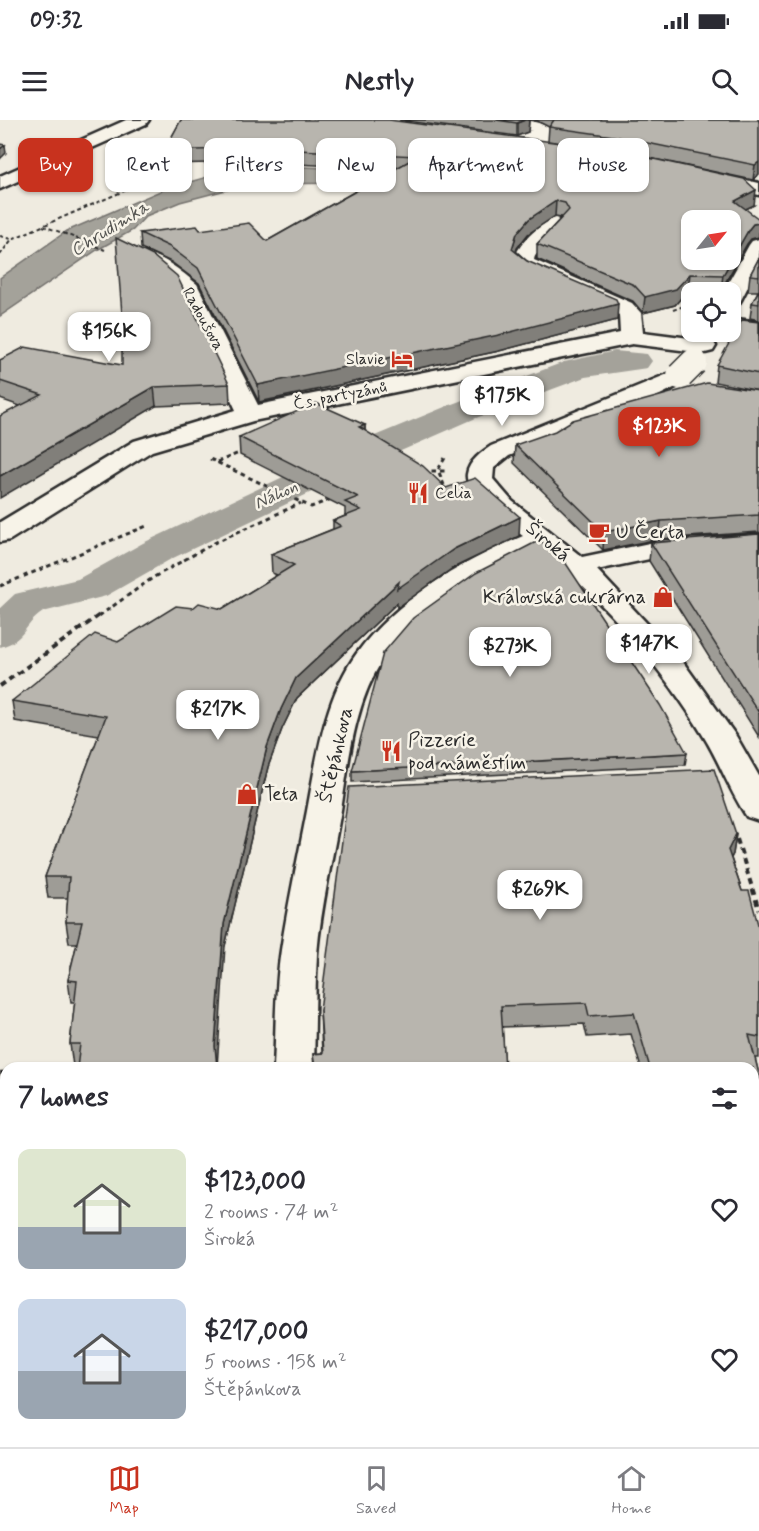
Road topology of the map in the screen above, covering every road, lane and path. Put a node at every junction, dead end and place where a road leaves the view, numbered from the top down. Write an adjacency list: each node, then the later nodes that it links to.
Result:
1 (140, 120): 9 (street)
2 (516, 120): 4 (street)
3 (407, 124): 4 (street); 5 (street)
4 (541, 137): 6 (street); 7 (street)
5 (492, 138)
6 (538, 138)
7 (545, 145)
8 (759, 178): 10 (street)
9 (0, 183)
10 (759, 189)
11 (121, 192): 13 (path)
12 (556, 224): 23 (street)
13 (42, 225): 15 (path); 17 (path, bridge)
14 (0, 236): 15 (path)
15 (12, 239): 19 (path)
16 (99, 249): 17 (path)
17 (113, 250): 25 (street, Radoušova)
18 (757, 250): 20 (street)
19 (0, 255)
20 (741, 291)
21 (741, 327): 22 (street)
22 (759, 329)
23 (632, 337): 24 (street, Čs. partyzánů); 25 (street, Čs. partyzánů)
24 (693, 364): 31 (street, Široká)
25 (250, 414): 30 (street, Čs. partyzánů)
26 (260, 483): 28 (path)
27 (343, 495): 28 (path)
28 (301, 502): 35 (path)
29 (149, 525): 34 (path)
30 (0, 534)
31 (543, 537): 33 (street, Široká); 37 (street, Štěpánkova)
32 (759, 542): 33 (street)
33 (577, 566): 38 (street, Široká)
34 (0, 586)
35 (0, 686)
36 (360, 794): 37 (street)
37 (325, 796): 39 (street, Štěpánkova)
38 (759, 810)
39 (294, 1062)

